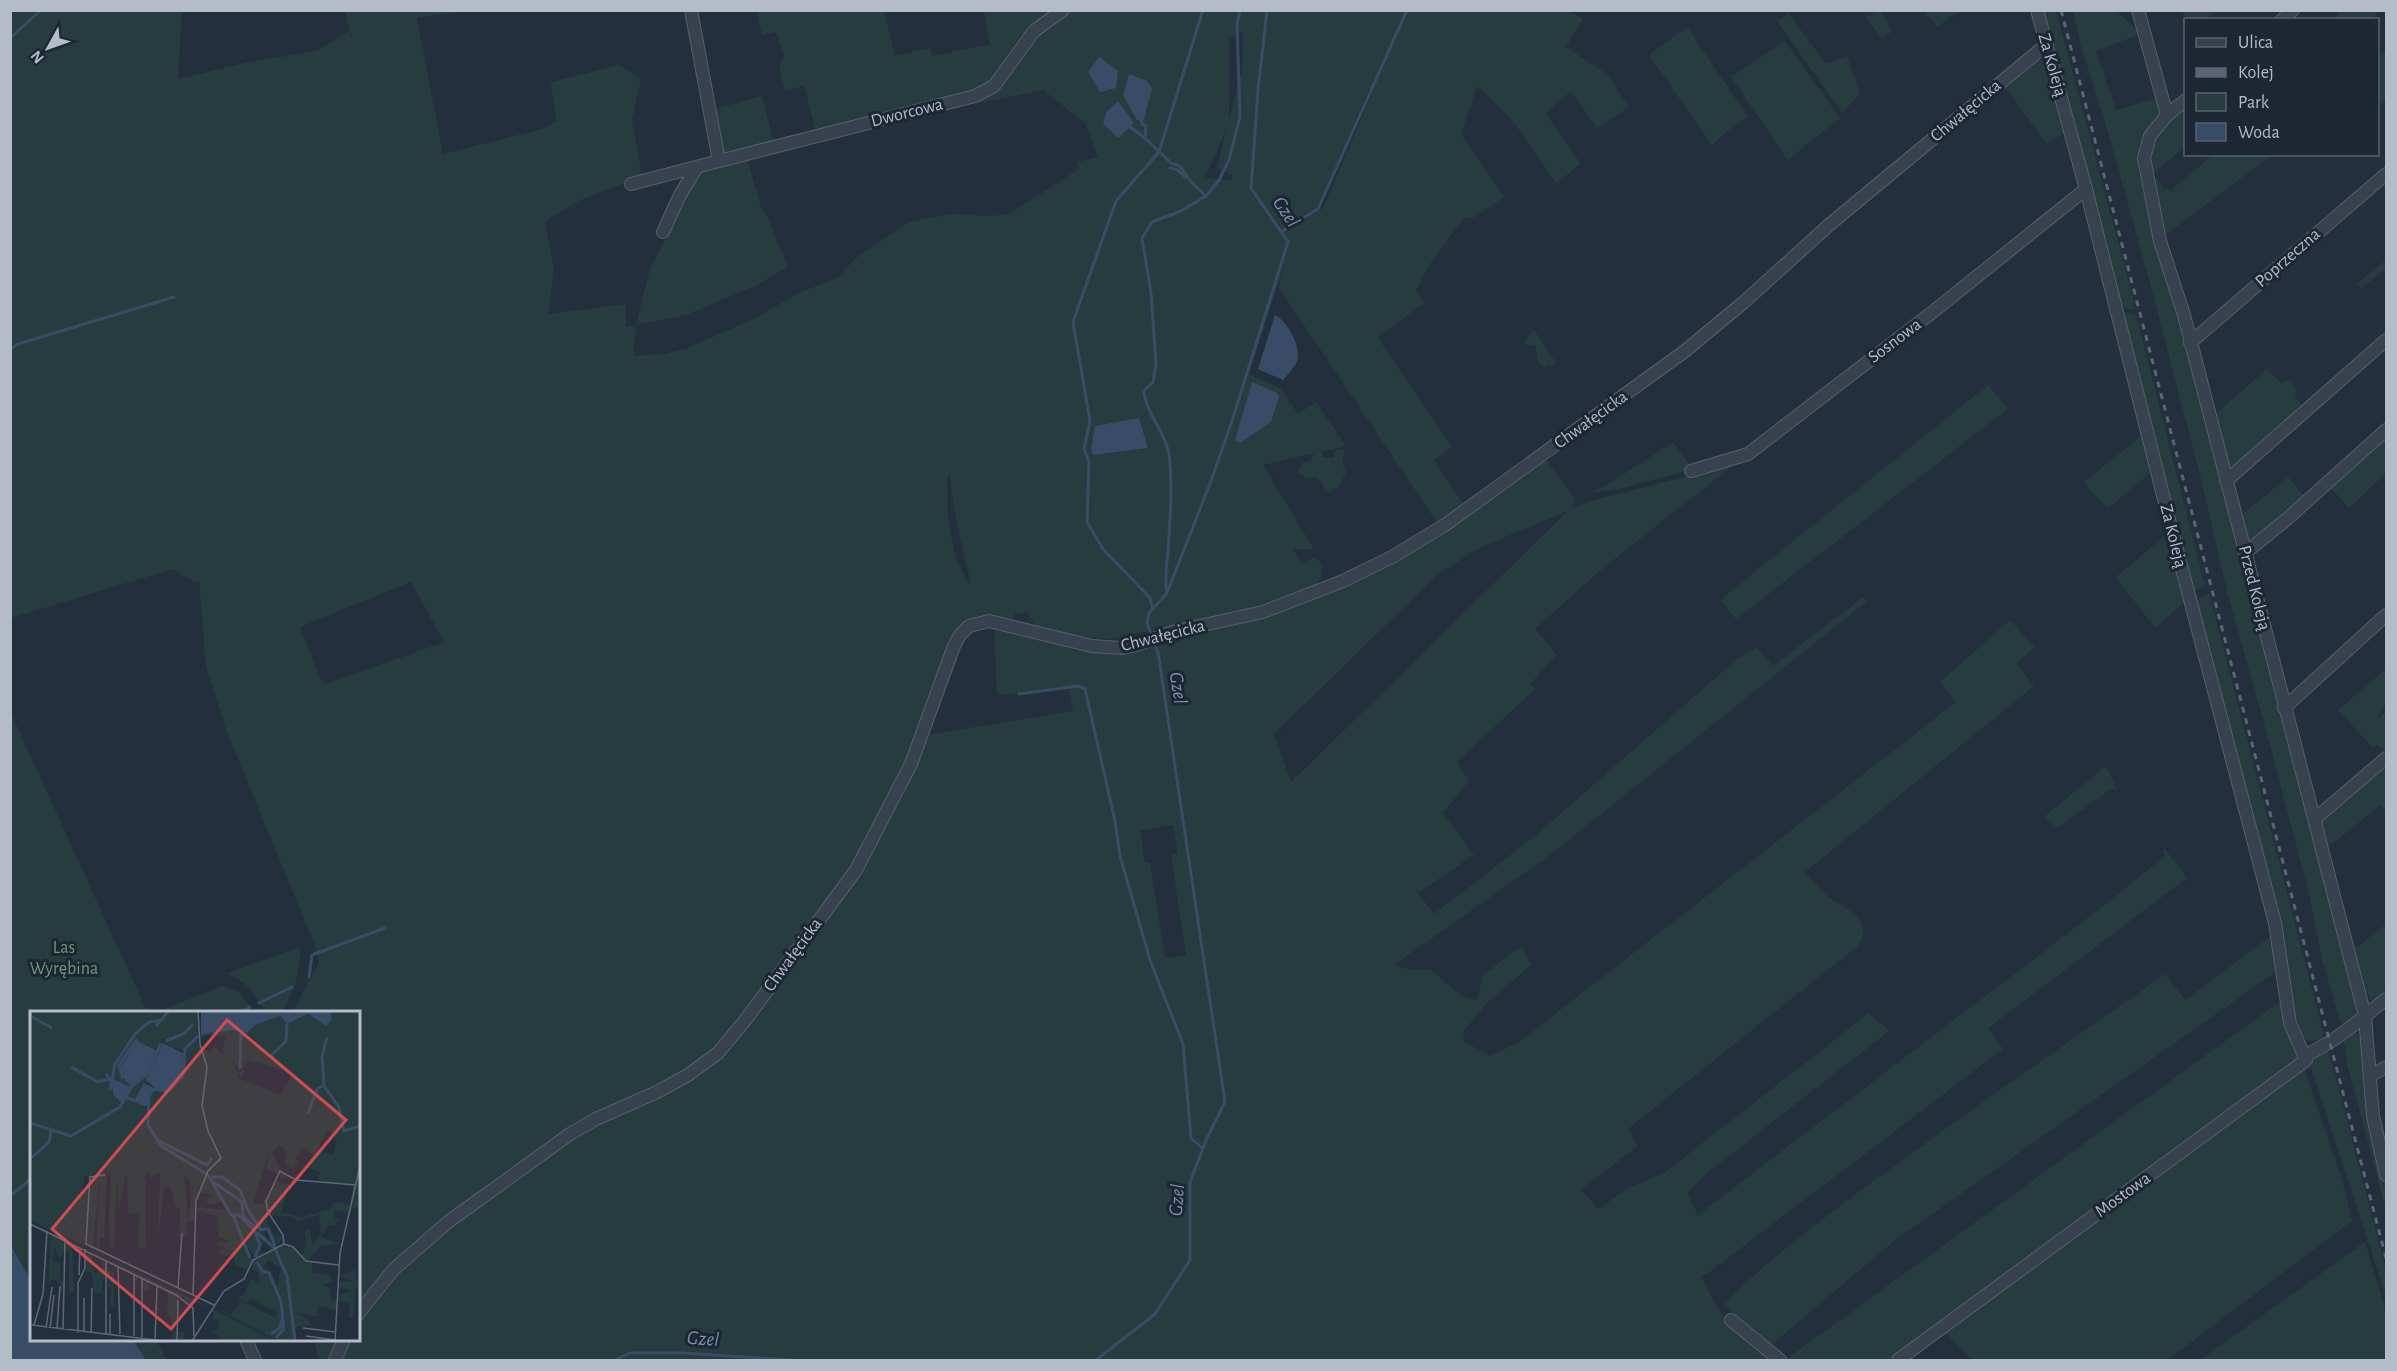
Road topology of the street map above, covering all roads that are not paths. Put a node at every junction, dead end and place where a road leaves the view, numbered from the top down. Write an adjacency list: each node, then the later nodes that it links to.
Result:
1 (691, 10): 8 (street)
2 (1063, 10): 8 (street, Dworcowa)
3 (2037, 10): 5 (street, Za Koleją)
4 (2138, 10): 7 (street)
5 (2046, 45): 12 (street, Za Koleją); 30 (street, Chwałęcicka)
6 (2184, 102): 7 (street)
7 (2168, 115): 15 (street, Przed Koleją)
8 (719, 161): 9 (street, Dworcowa)
9 (697, 167): 11 (street, Dworcowa); 13 (street)
10 (2386, 174): 15 (street, Poprzeczna)
11 (631, 184)
12 (2086, 189): 17 (street, Sosnowa); 26 (street, Za Koleją)
13 (663, 232)
14 (2386, 340): 18 (street)
15 (2190, 343): 18 (street, Przed Koleją)
16 (2386, 430): 19 (street)
17 (1691, 471)
18 (2226, 481): 19 (street, Przed Koleją)
19 (2245, 553): 21 (street, Przed Koleją)
20 (2386, 615): 21 (street)
21 (2284, 708): 23 (street, Przed Koleją)
22 (2386, 758): 23 (street)
23 (2316, 819): 25 (street, Przed Koleją)
24 (2386, 999): 25 (street, Mostowa)
25 (2365, 1016): 26 (street, Mostowa); 28 (street, Przed Koleją)
26 (2305, 1058): 37 (street, Mostowa)
27 (2386, 1067): 28 (street)
28 (2370, 1076): 29 (street, Przed Koleją)
29 (2386, 1174)
30 (360, 1311)
31 (1731, 1320): 36 (street)
32 (246, 1341): 34 (street)
33 (344, 1341): 35 (street)
34 (255, 1360)
35 (335, 1360)
36 (1780, 1360)
37 (1898, 1360)

